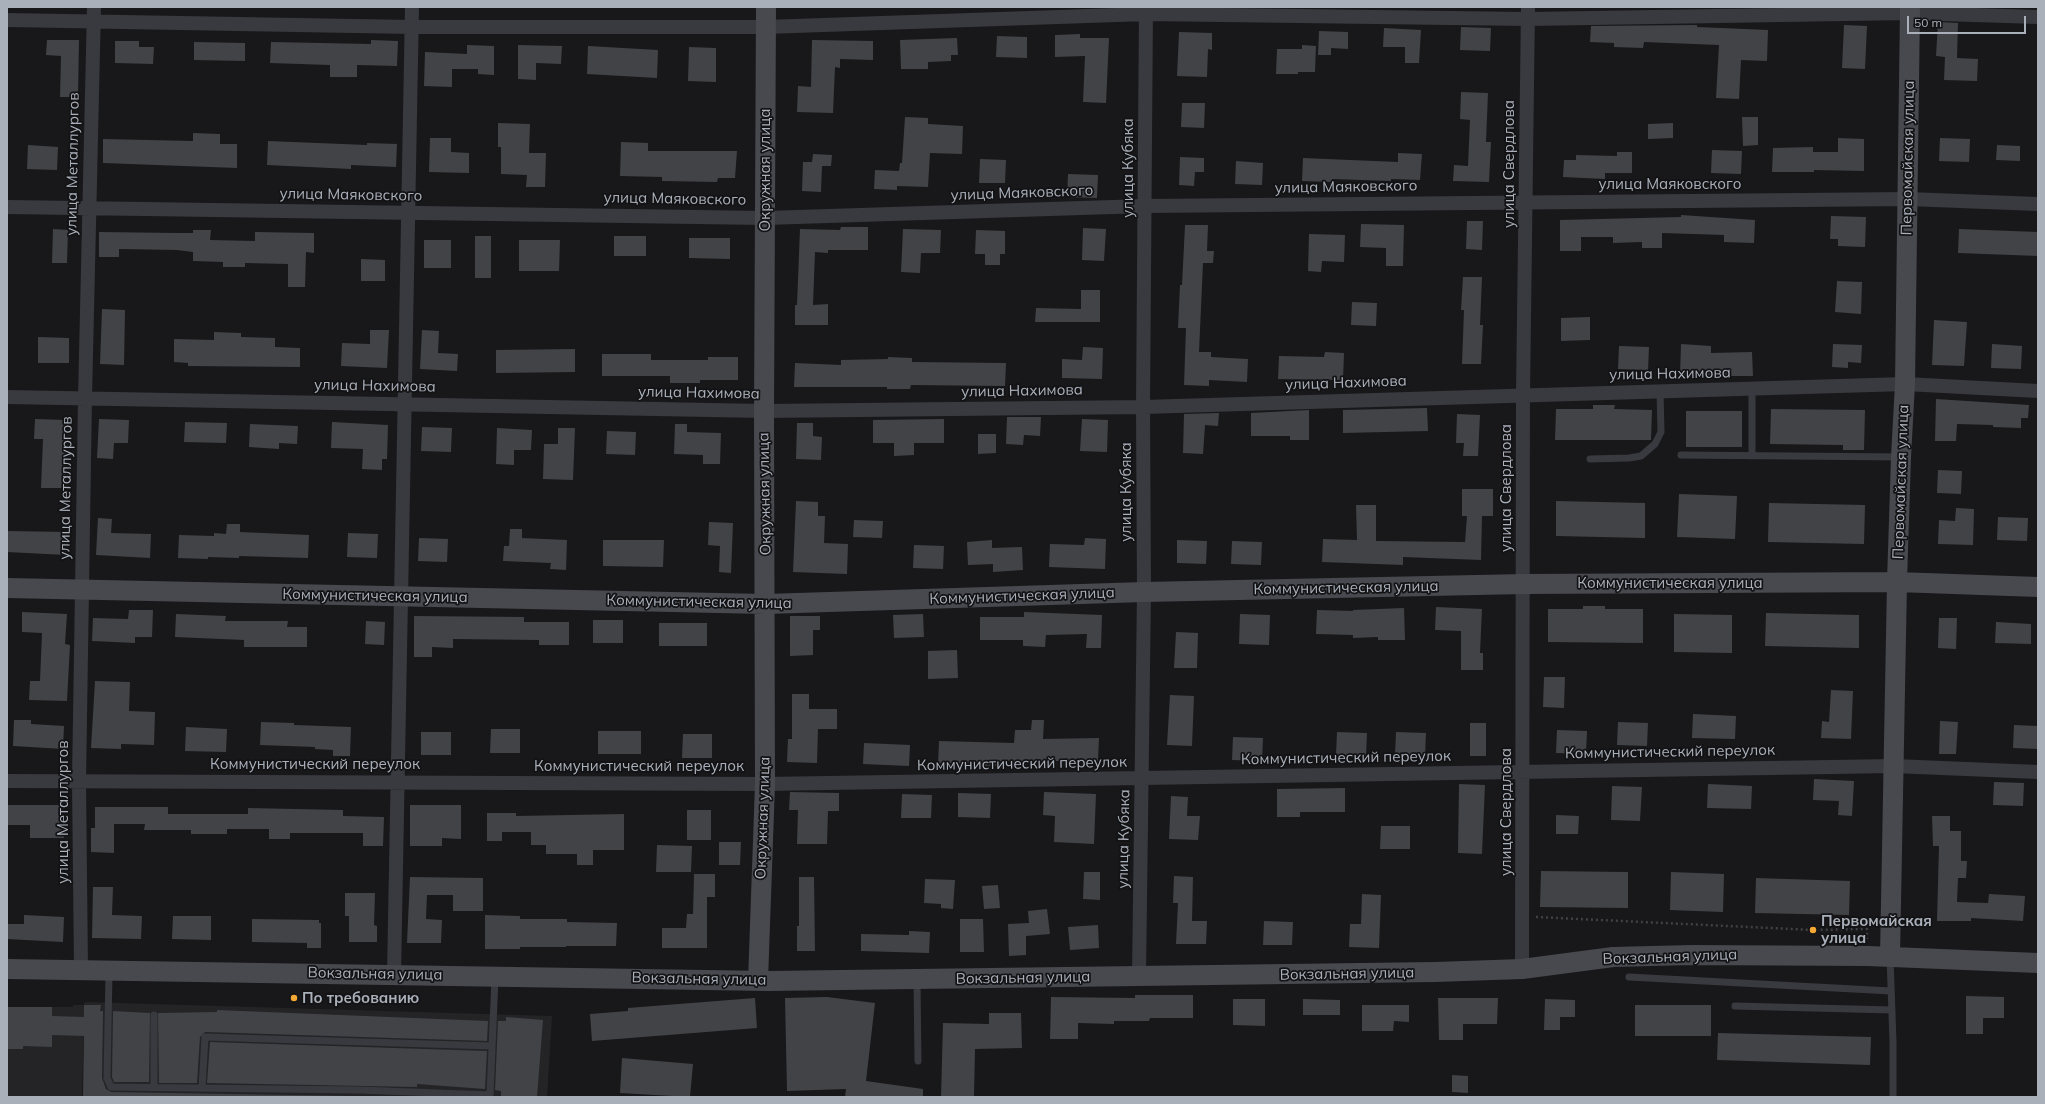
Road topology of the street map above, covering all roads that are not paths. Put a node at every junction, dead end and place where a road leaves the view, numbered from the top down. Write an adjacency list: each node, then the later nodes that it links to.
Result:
1 (94, 7): 9 (street, улица Металлургов)
2 (412, 7): 10 (street)
3 (766, 7): 11 (street, Окружная улица)
4 (1146, 10): 6 (street); 11 (street); 15 (street, улица Кубяка)
5 (1910, 10): 6 (street); 7 (street); 12 (street, Первомайская улица)
6 (1528, 13): 13 (street, улица Свердлова)
7 (2038, 17)
8 (7, 20): 9 (street)
9 (94, 21): 10 (street); 17 (street, улица Металлургов)
10 (412, 27): 11 (street); 18 (street)
11 (765, 27): 19 (street, Окружная улица)
12 (1908, 199): 13 (street, улица Маяковского); 14 (street, улица Маяковского); 20 (street, Первомайская улица)
13 (1526, 202): 15 (street, улица Маяковского); 24 (street, улица Свердлова)
14 (2038, 204)
15 (1145, 206): 19 (street, улица Маяковского); 28 (street, улица Кубяка)
16 (7, 208): 17 (street, улица Маяковского)
17 (90, 210): 18 (street, улица Маяковского); 26 (street, улица Металлургов)
18 (408, 213): 19 (street, улица Маяковского); 27 (street)
19 (765, 218): 29 (street, Окружная улица)
20 (1905, 384): 21 (street, улица Нахимова); 23 (street, улица Нахимова); 32 (street, Первомайская улица)
21 (1752, 390): 22 (street, улица Нахимова); 31 (lane)
22 (1660, 391): 24 (street, улица Нахимова); 33 (lane)
23 (2038, 391)
24 (1523, 395): 28 (street, улица Нахимова); 35 (street, улица Свердлова)
25 (7, 397): 26 (street, улица Нахимова)
26 (85, 398): 27 (street, улица Нахимова); 38 (street, улица Металлургов)
27 (405, 403): 29 (street, улица Нахимова); 40 (street)
28 (1143, 407): 29 (street, улица Нахимова); 39 (street, улица Кубяка)
29 (764, 411): 41 (street, Окружная улица)
30 (1681, 455): 31 (lane)
31 (1752, 456): 32 (lane)
32 (1901, 457): 34 (street, Первомайская улица)
33 (1590, 459)
34 (1897, 582): 35 (street, Коммунистическая улица); 36 (street, Коммунистическая улица); 42 (street, Первомайская улица)
35 (1524, 584): 39 (street, Коммунистическая улица); 43 (street, улица Свердлова)
36 (2038, 587)
37 (7, 588): 38 (street, Коммунистическая улица)
38 (82, 591): 40 (street, Коммунистическая улица); 47 (street, улица Металлургов)
39 (1144, 592): 41 (street, Коммунистическая улица); 45 (street, улица Кубяка)
40 (402, 596): 41 (street, Коммунистическая улица); 48 (street)
41 (766, 604): 49 (street, Окружная улица)
42 (1894, 766): 43 (street, Коммунистический переулок); 44 (street, Коммунистический переулок); 50 (street, Первомайская улица)
43 (1522, 771): 45 (street, Коммунистический переулок); 53 (street, улица Свердлова)
44 (2038, 772)
45 (1142, 779): 49 (street, Коммунистический переулок); 58 (street, улица Кубяка)
46 (7, 780): 47 (street, Коммунистический переулок)
47 (79, 781): 48 (street, Коммунистический переулок); 54 (street, улица Металлургов)
48 (398, 782): 49 (street, Коммунистический переулок); 56 (street)
49 (766, 784): 61 (street, Окружная улица)
50 (1890, 956): 51 (street, Вокзальная улица); 53 (street, Вокзальная улица); 62 (lane)
51 (2038, 963)
52 (7, 969): 54 (street, Вокзальная улица)
53 (1522, 969): 58 (street, Вокзальная улица)
54 (81, 970): 55 (street, Вокзальная улица)
55 (110, 970): 56 (street, Вокзальная улица); 68 (lane)
56 (394, 974): 57 (street, Вокзальная улица)
57 (495, 976): 61 (street, Вокзальная улица); 66 (lane)
58 (1139, 976): 60 (street, Вокзальная улица)
59 (1629, 977): 62 (lane)
60 (917, 979): 61 (street, Вокзальная улица); 67 (lane)
61 (758, 981)
62 (1891, 991): 64 (lane)
63 (1735, 1006): 64 (lane)
64 (1892, 1010): 70 (lane)
65 (154, 1015): 68 (lane)
66 (492, 1046): 69 (lane); 69 (lane)
67 (918, 1061)
68 (154, 1087): 69 (lane)
69 (202, 1088)
70 (1893, 1097)

